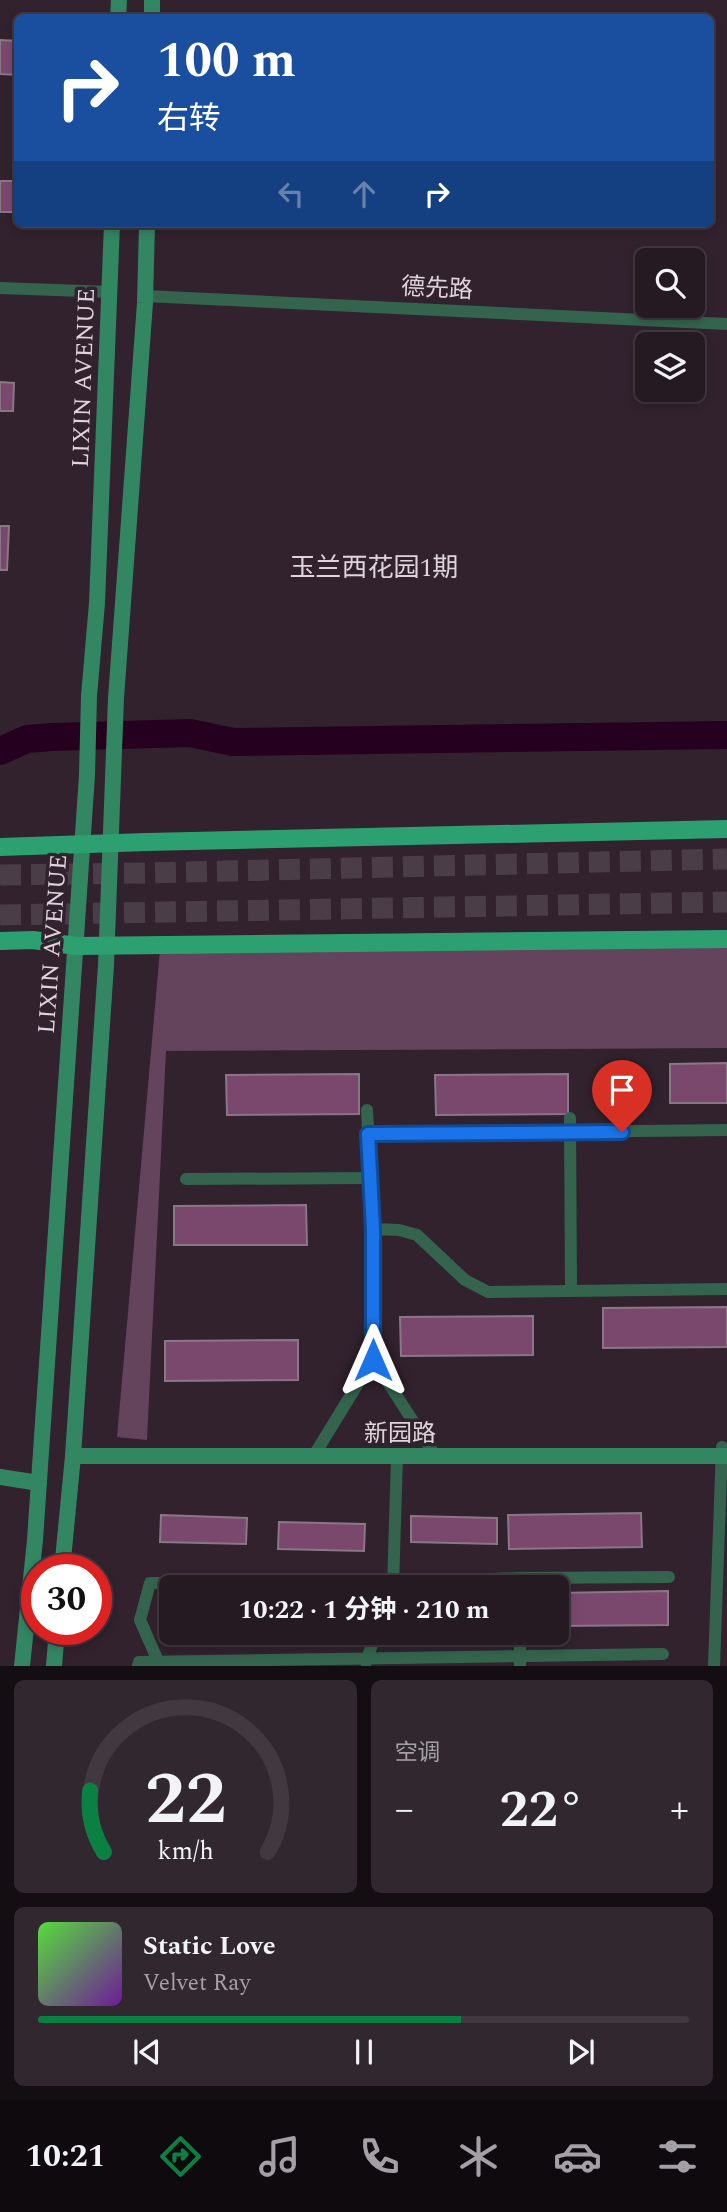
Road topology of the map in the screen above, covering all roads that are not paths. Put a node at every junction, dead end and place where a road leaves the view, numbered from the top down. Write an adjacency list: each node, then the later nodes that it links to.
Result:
1 (112, 228): 5 (street, LIXIN AVENUE)
2 (147, 228): 6 (street, LIXIN AVENUE)
3 (0, 281): 5 (street)
4 (0, 288): 5 (street)
5 (111, 289): 10 (street, LIXIN AVENUE)
6 (145, 293): 7 (street, 德先路); 8 (street, 德先路); 11 (street, LIXIN AVENUE)
7 (727, 316)
8 (727, 324)
9 (727, 830): 11 (main road)
10 (82, 844): 11 (main road); 12 (main road); 16 (street, LIXIN AVENUE)
11 (109, 844): 15 (street, LIXIN AVENUE)
12 (0, 848)
13 (727, 939): 15 (main road)
14 (0, 941): 16 (main road)
15 (107, 944): 16 (main road); 29 (street, LIXIN AVENUE)
16 (76, 946): 35 (street, LIXIN AVENUE)
17 (367, 1110): 21 (street)
18 (570, 1118): 20 (street)
19 (727, 1130): 20 (street)
20 (569, 1133): 21 (street); 26 (street)
21 (368, 1134): 22 (street)
22 (370, 1178): 23 (street); 24 (street)
23 (186, 1179)
24 (373, 1229): 26 (street); 27 (street)
25 (727, 1289): 26 (street)
26 (571, 1291)
27 (373, 1360): 30 (street); 31 (street)
28 (725, 1451): 31 (street, 新园路); 50 (street)
29 (73, 1454): 30 (street, 新园路); 36 (street, LIXIN AVENUE)
30 (314, 1455): 31 (street, 新园路); 32 (street, 新园路)
31 (434, 1455): 32 (street, 新园路)
32 (397, 1457): 37 (street)
33 (0, 1470): 35 (street)
34 (0, 1477): 35 (street)
35 (39, 1480): 47 (street, LIXIN AVENUE)
36 (64, 1554)
37 (394, 1575)
38 (669, 1577): 39 (street)
39 (569, 1581)
40 (159, 1583): 44 (street)
41 (56, 1645): 48 (street)
42 (372, 1645): 46 (street)
43 (663, 1654): 45 (street)
44 (158, 1661): 46 (street); 49 (street)
45 (520, 1661): 46 (street)
46 (366, 1662)
47 (22, 1666)
48 (54, 1666)
49 (138, 1666)
50 (714, 1666)

